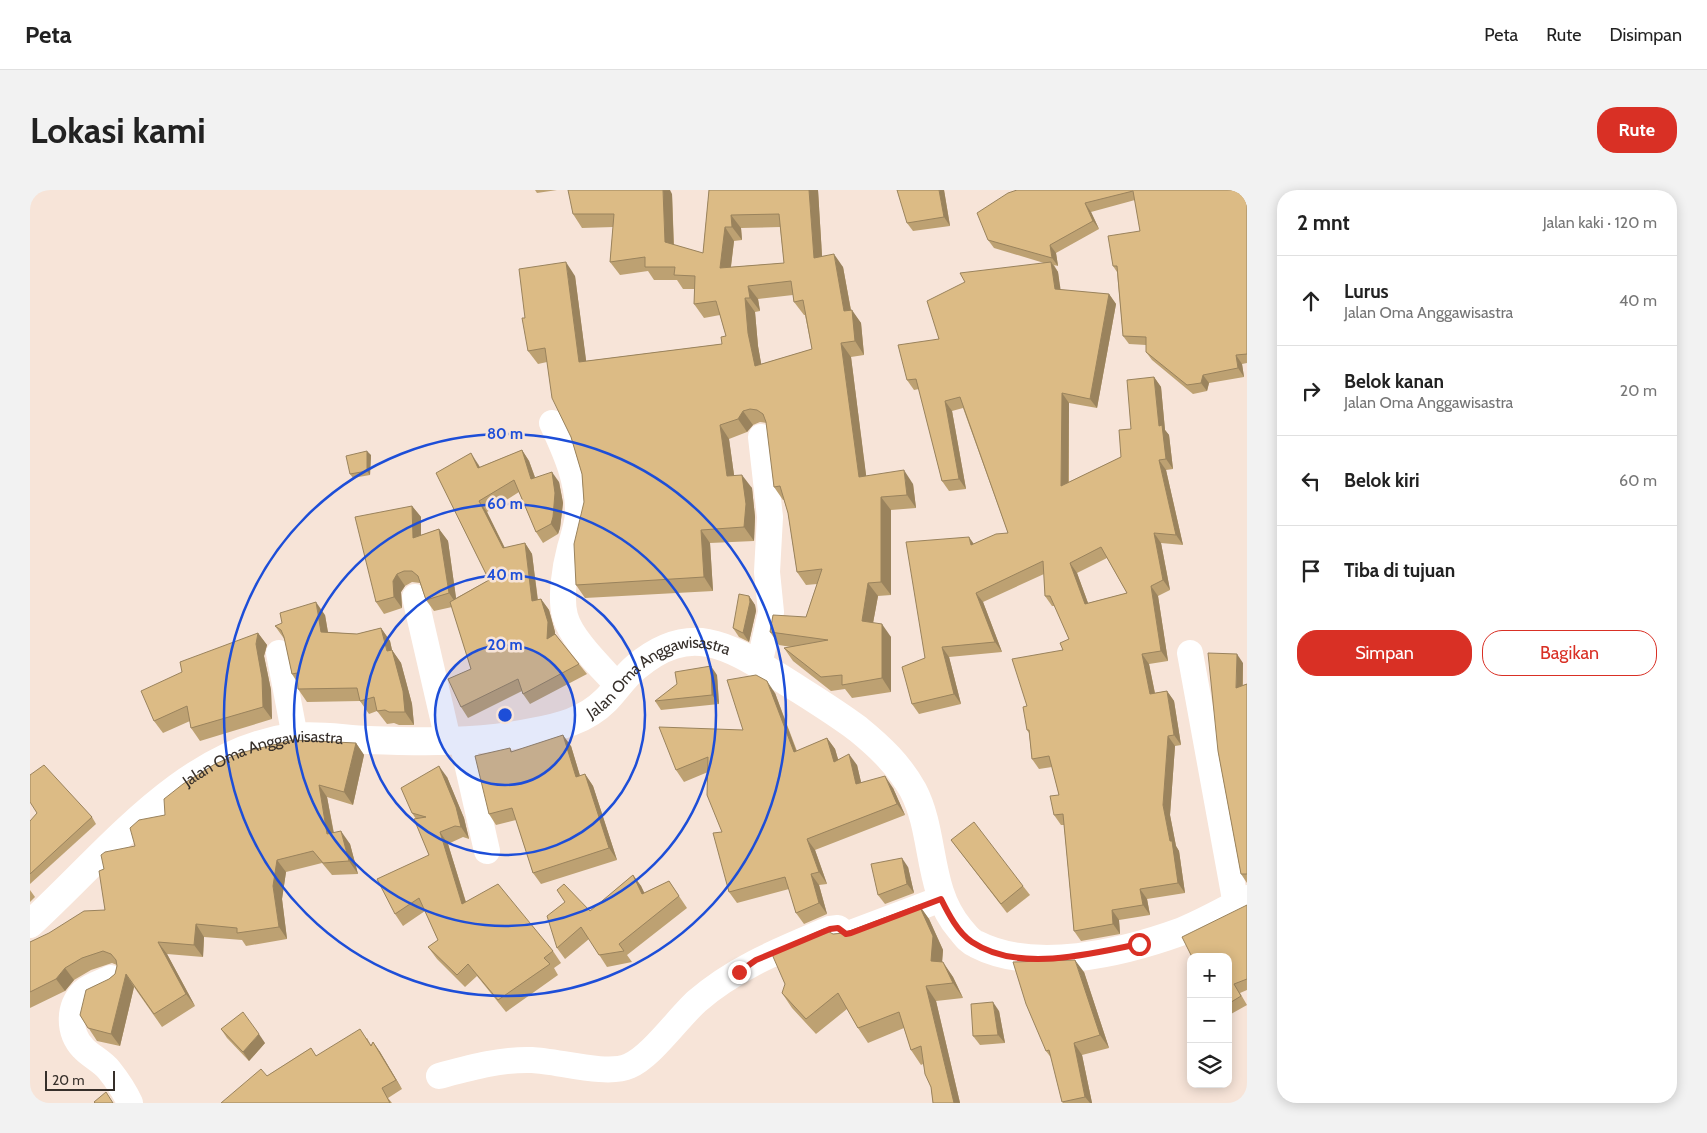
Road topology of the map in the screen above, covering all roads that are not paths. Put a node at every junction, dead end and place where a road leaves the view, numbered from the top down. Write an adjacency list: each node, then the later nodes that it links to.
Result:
1 (552, 423): 7 (street)
2 (761, 437): 6 (street)
3 (415, 598): 9 (street)
4 (279, 653): 8 (street)
5 (1190, 653): 12 (street)
6 (760, 665): 7 (main road, Jalan Oma Anggawisastra); 11 (main road, Jalan Oma Anggawisastra)
7 (618, 686): 9 (main road, Jalan Oma Anggawisastra)
8 (295, 737): 9 (main road, Jalan Oma Anggawisastra); 13 (main road, Jalan Oma Anggawisastra)
9 (455, 741): 10 (street)
10 (487, 851)
11 (941, 899): 12 (main road, Jalan Oma Anggawisastra); 15 (street)
12 (1241, 902)
13 (30, 924)
14 (111, 978): 16 (street)
15 (439, 1076)
16 (130, 1103)

